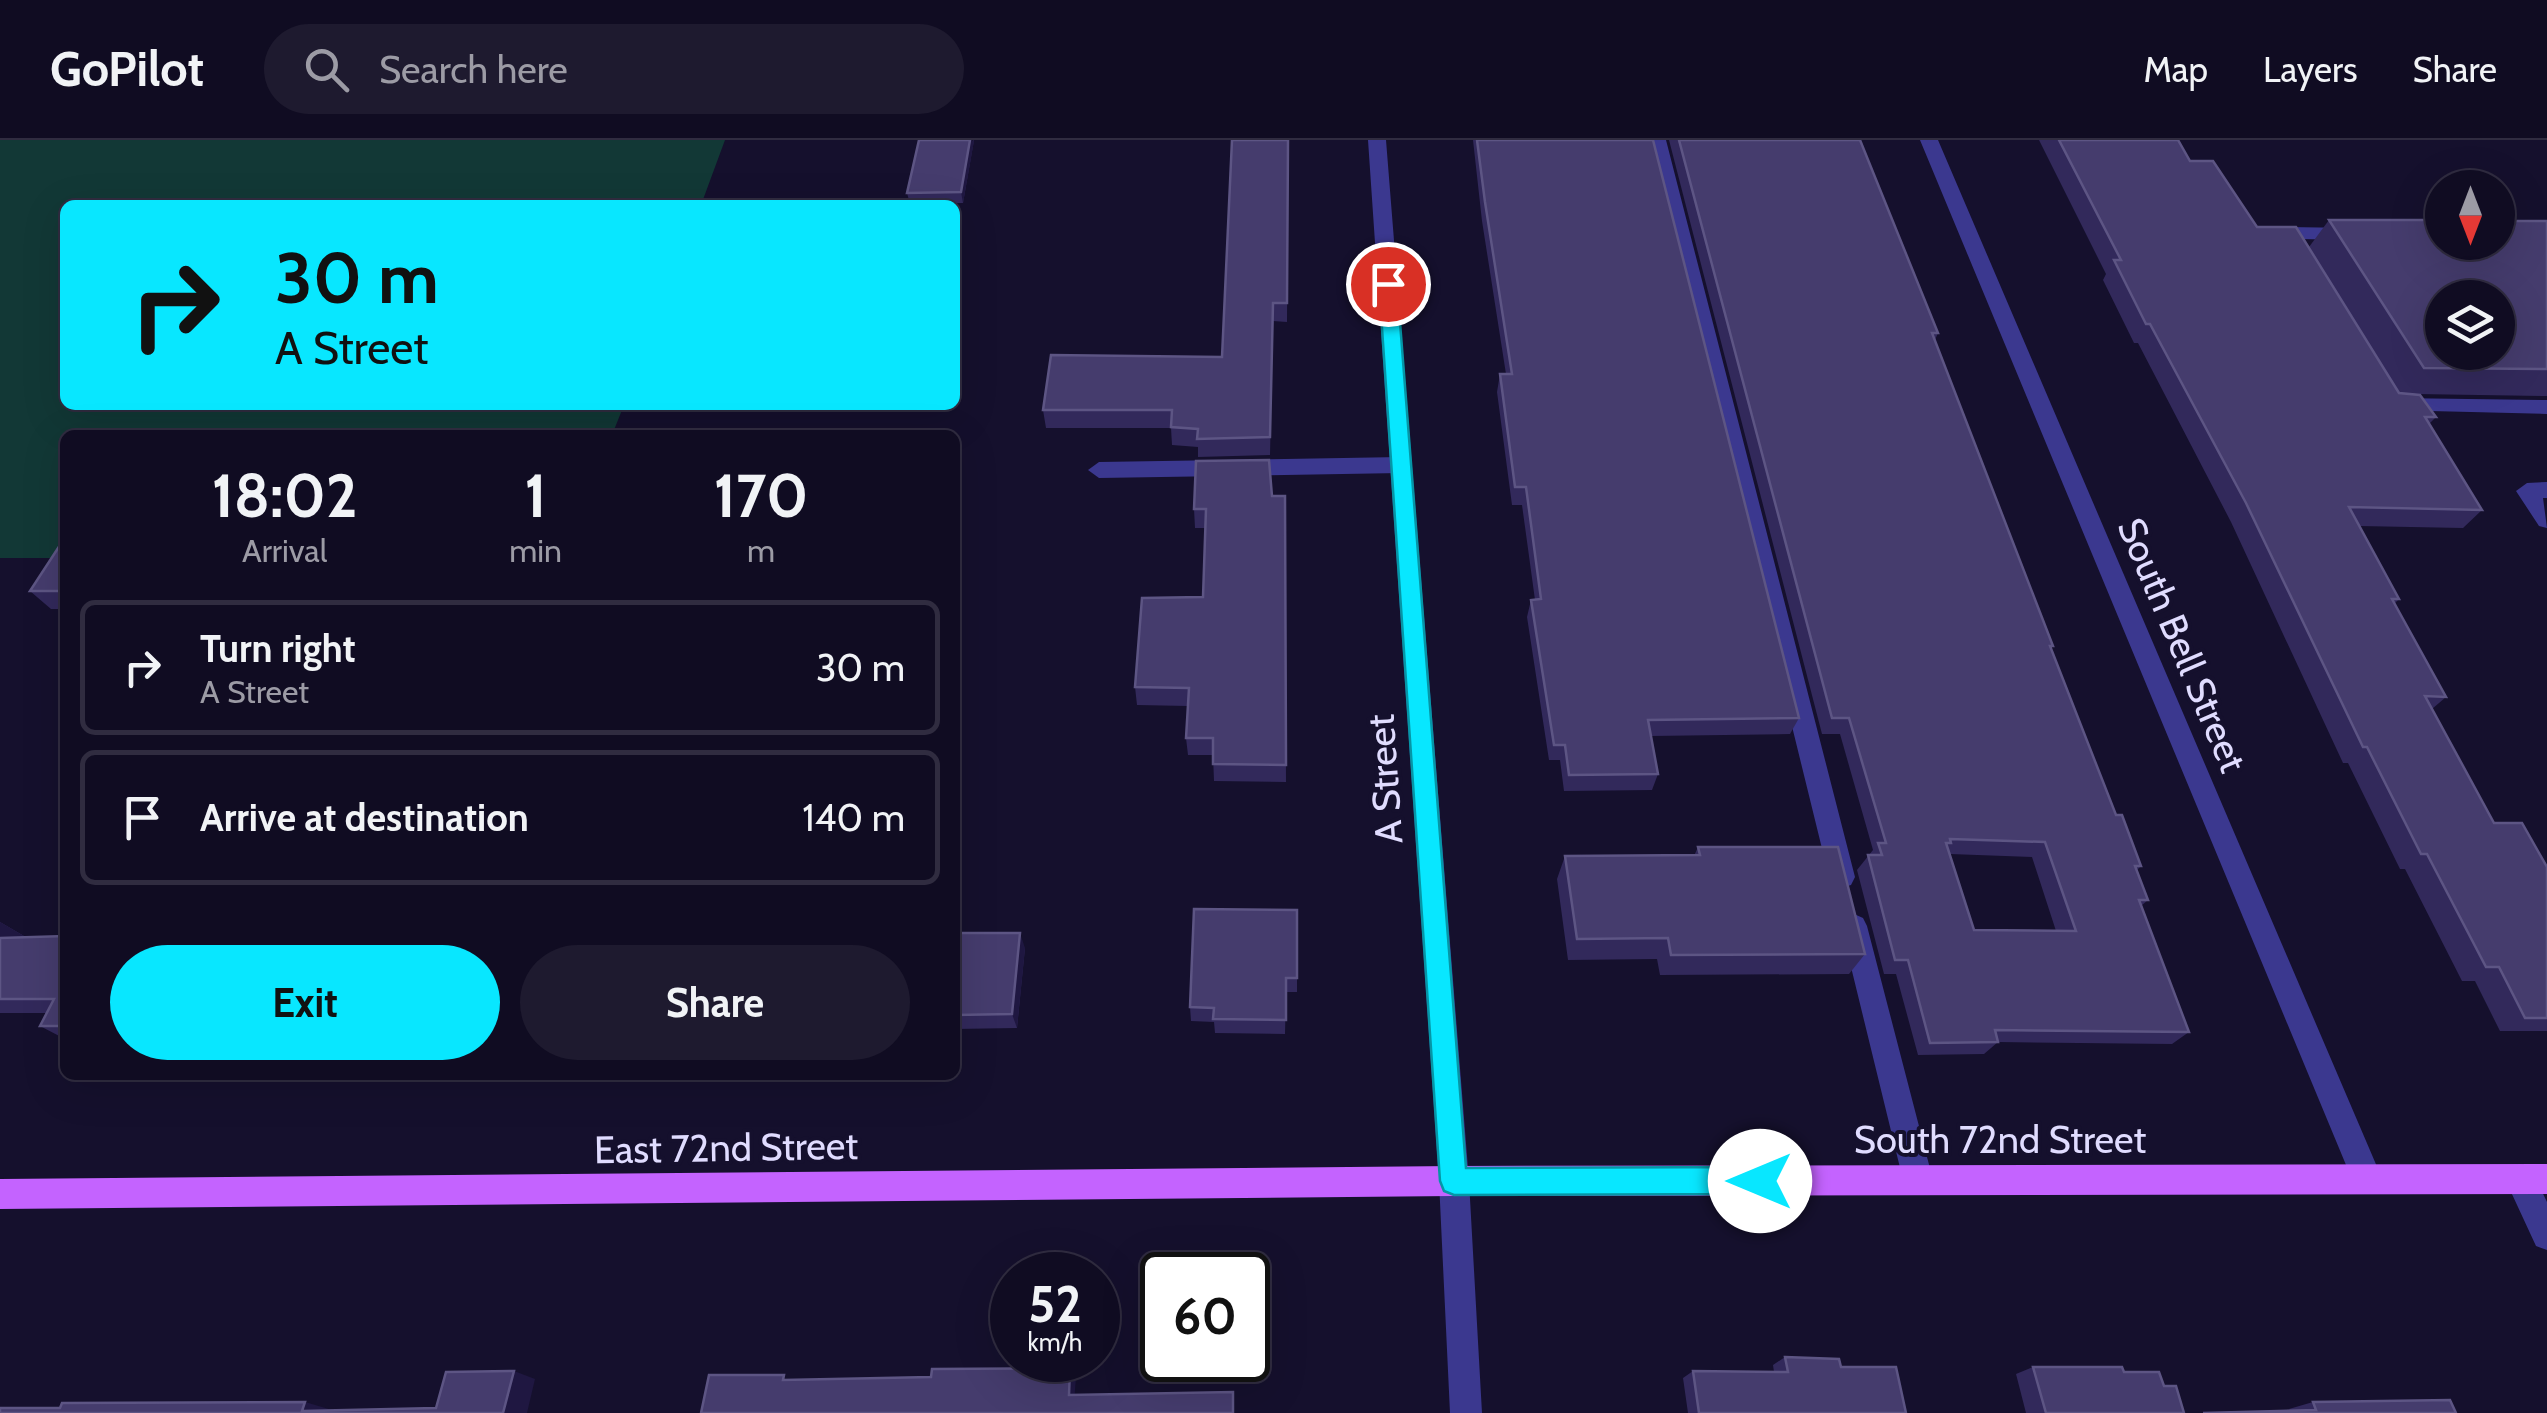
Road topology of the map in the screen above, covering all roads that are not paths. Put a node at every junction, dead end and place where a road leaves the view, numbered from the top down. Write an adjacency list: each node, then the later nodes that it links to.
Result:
1 (1378, 140): 8 (street, A Street)
2 (1657, 140): 14 (street)
3 (1928, 140): 12 (street, South Bell Street)
4 (2372, 234): 5 (street)
5 (2306, 264)
6 (2383, 389): 7 (street)
7 (2547, 406)
8 (1401, 465): 9 (street); 15 (street, A Street)
9 (1099, 470)
10 (2547, 490): 11 (street)
11 (2547, 520)
12 (2367, 1179): 13 (main road, South 72nd Street); 14 (main road, South 72nd Street)
13 (2534, 1179): 17 (street)
14 (1918, 1180): 15 (main road, South 72nd Street)
15 (1454, 1181): 16 (main road, East 72nd Street); 18 (street, A Street)
16 (0, 1194)
17 (2547, 1235)
18 (1466, 1413)

